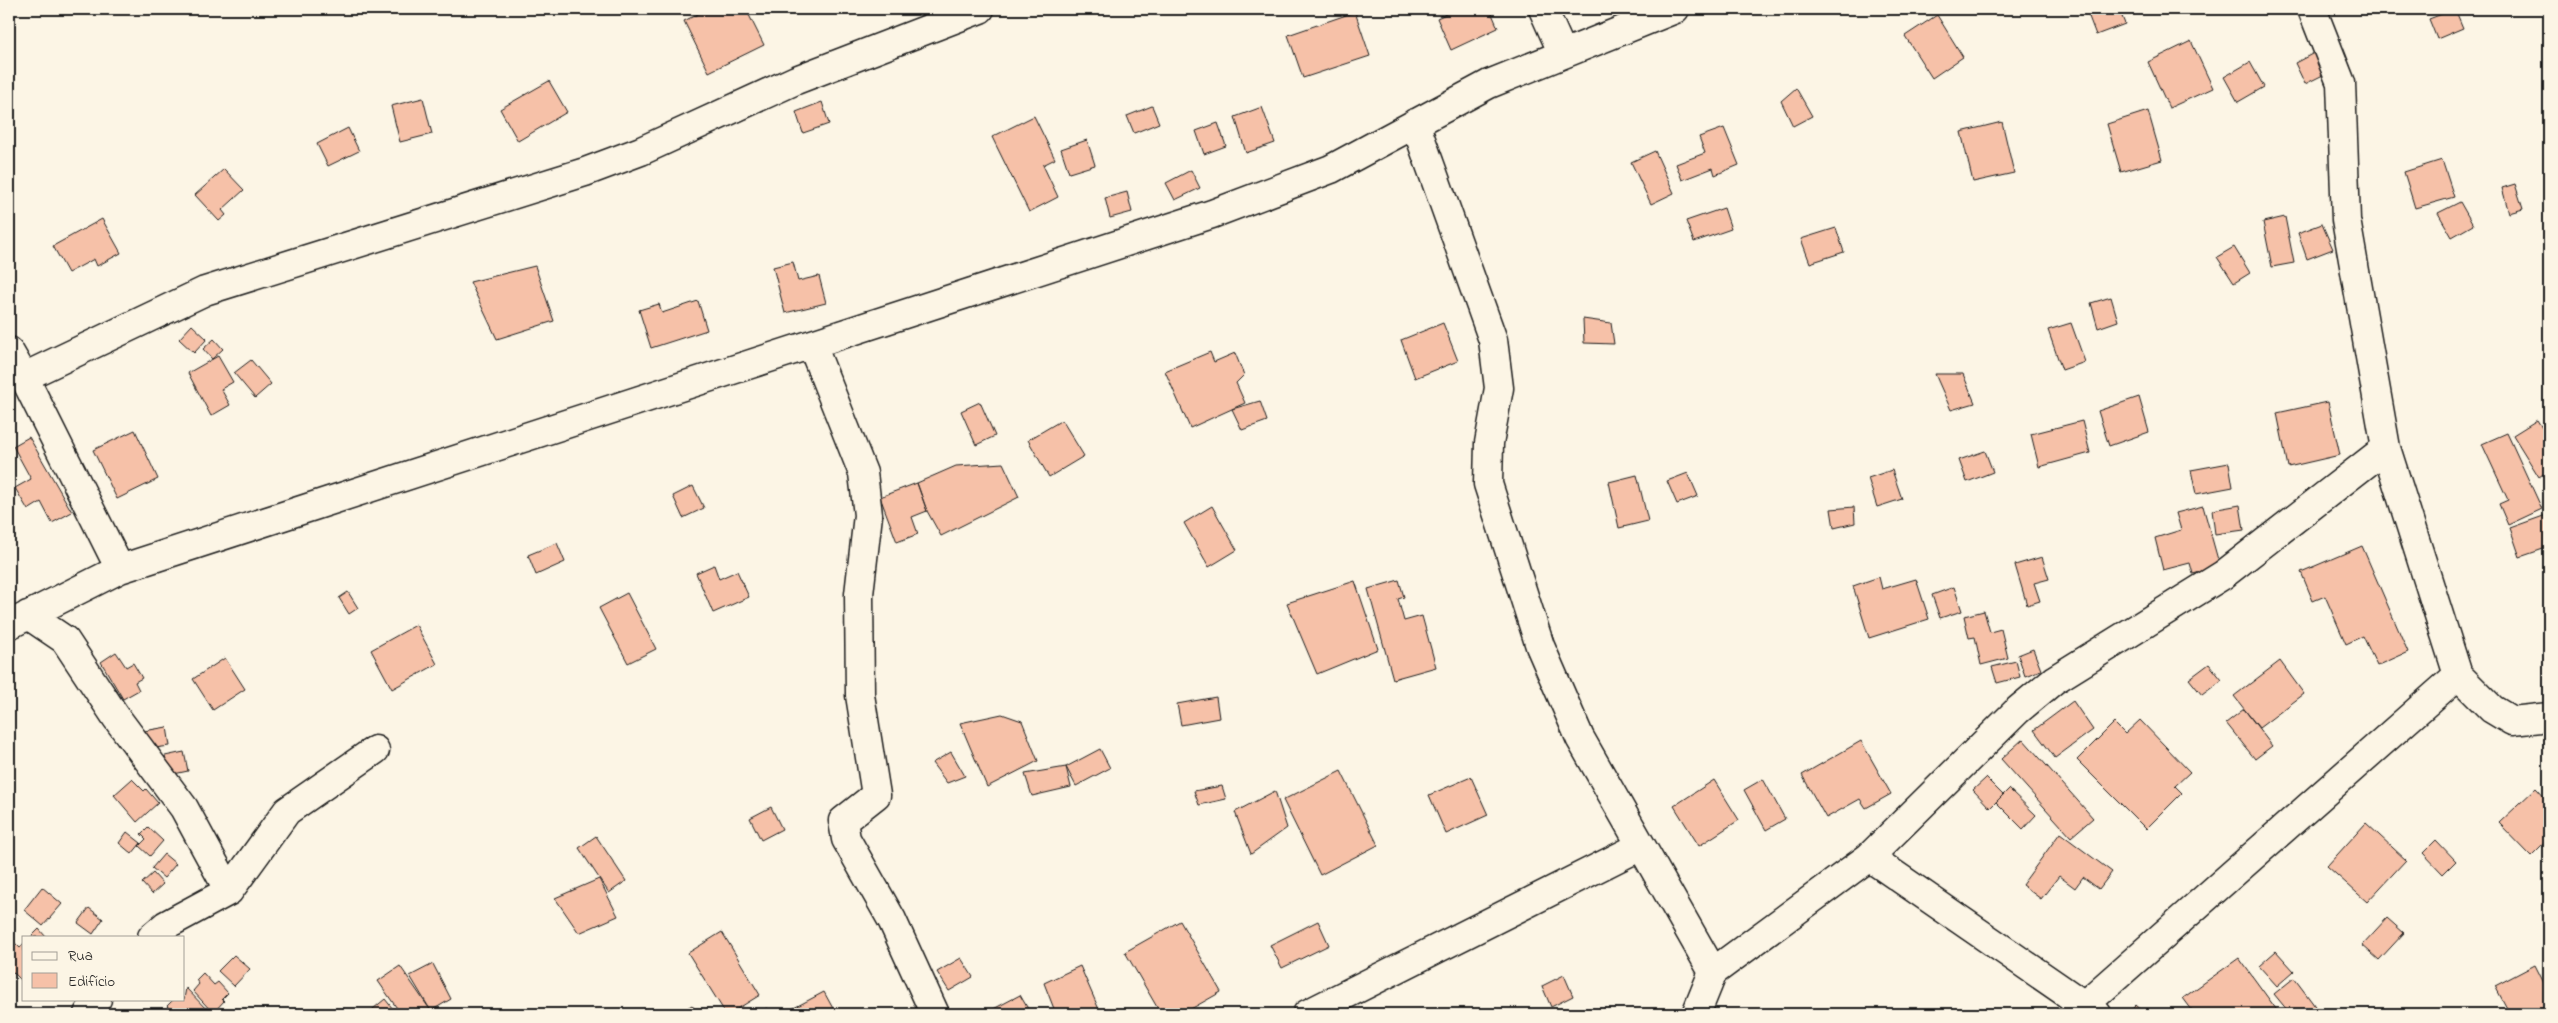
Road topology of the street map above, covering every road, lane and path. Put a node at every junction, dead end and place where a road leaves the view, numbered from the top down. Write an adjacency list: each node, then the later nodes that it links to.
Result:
1 (980, 9): 9 (street)
2 (1543, 9): 5 (street)
3 (1675, 9): 5 (street)
4 (2312, 9): 10 (street)
5 (1563, 54): 6 (street)
6 (1414, 123): 7 (street); 16 (street)
7 (812, 345): 11 (street); 24 (street)
8 (9, 351): 9 (street)
9 (24, 377): 11 (street)
10 (2386, 448): 13 (street); 17 (street)
11 (120, 570): 12 (street)
12 (19, 620): 18 (street)
13 (2458, 675): 14 (street); 22 (street)
14 (2549, 717)
15 (375, 750): 18 (street)
16 (1641, 846): 20 (street); 25 (street)
17 (1869, 857): 20 (street); 22 (street)
18 (229, 891): 19 (street)
19 (153, 936)
20 (1713, 972): 26 (street)
21 (96, 1000): 23 (street)
22 (2085, 1011)
23 (88, 1014)
24 (935, 1014)
25 (1307, 1014)
26 (1696, 1014)

